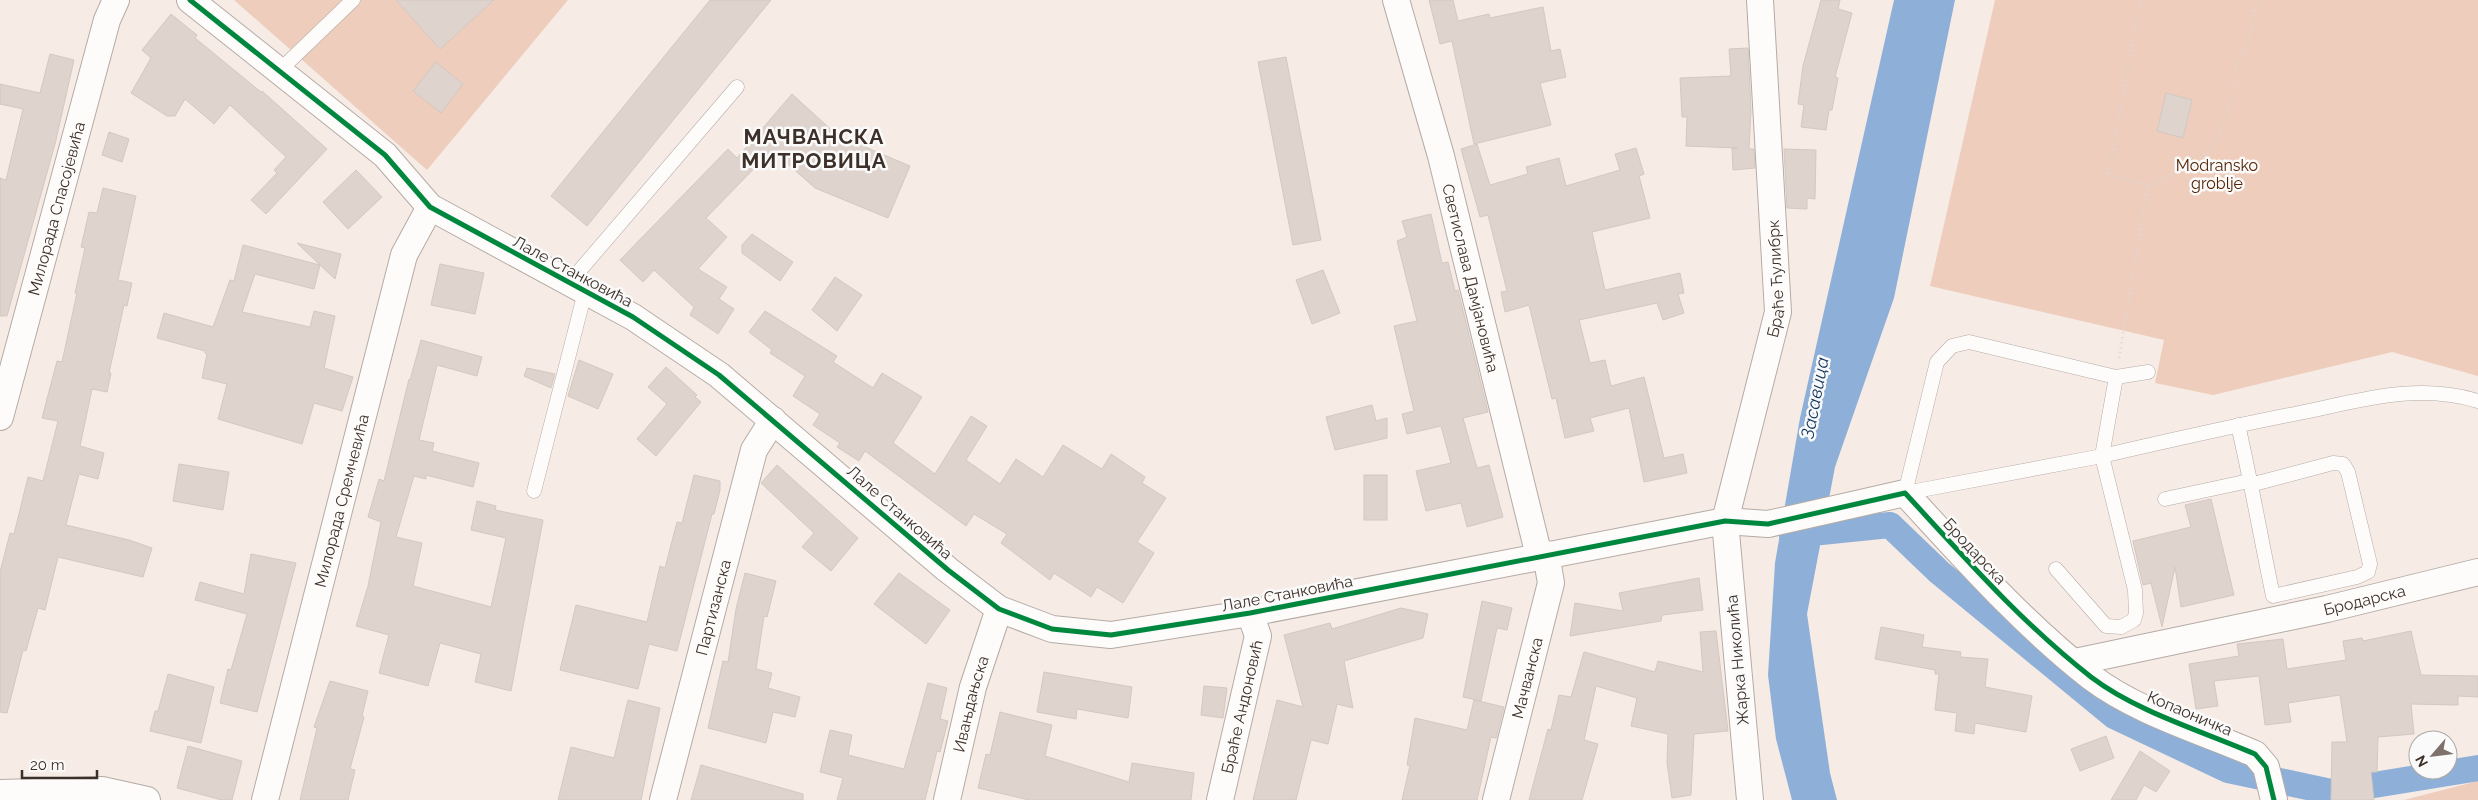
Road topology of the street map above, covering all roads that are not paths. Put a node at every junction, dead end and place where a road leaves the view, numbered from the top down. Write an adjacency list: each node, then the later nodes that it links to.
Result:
1 (116, 0): 13 (street, Милорада Спасојевића)
2 (190, 0): 6 (street, Лале Станковића)
3 (353, 0): 6 (lane)
4 (1396, 0): 22 (street, Светислава Дамјановића)
5 (1760, 0): 21 (street, Браће Ћулибрк)
6 (279, 71): 8 (street, Лале Станковића)
7 (738, 86): 9 (lane)
8 (430, 207): 9 (street, Лале Станковића); 31 (street, Милорада Сремчевића)
9 (577, 287): 14 (street, Лале Станковића); 18 (lane)
10 (2148, 372): 11 (lane)
11 (2116, 377): 16 (lane); 19 (lane)
12 (2478, 401): 15 (lane)
13 (0, 417)
14 (773, 420): 25 (street, Лале Станковића); 32 (street, Партизанска)
15 (2238, 425): 16 (lane); 17 (lane)
16 (2102, 456): 19 (lane); 23 (lane)
17 (2250, 483): 17 (lane); 20 (lane)
18 (534, 491)
19 (1905, 493): 21 (street, Лале Станковића); 27 (street, Бродарска)
20 (2165, 499)
21 (1725, 521): 22 (street, Лале Станковића); 36 (street, Жарка Николића)
22 (1543, 555): 26 (street, Лале Станковића); 35 (street, Мачванска)
23 (2056, 569)
24 (2478, 572): 27 (street, Бродарска)
25 (998, 608): 26 (street, Лале Станковића); 33 (street, Ивањдањска)
26 (1250, 613): 34 (street, Браће Андоновић)
27 (2075, 662): 37 (street, Копаоничка)
28 (0, 793): 29 (street)
29 (59, 795): 30 (street)
30 (146, 800)
31 (265, 800)
32 (663, 800)
33 (946, 800)
34 (1220, 800)
35 (1496, 800)
36 (1750, 800)
37 (2274, 800)

